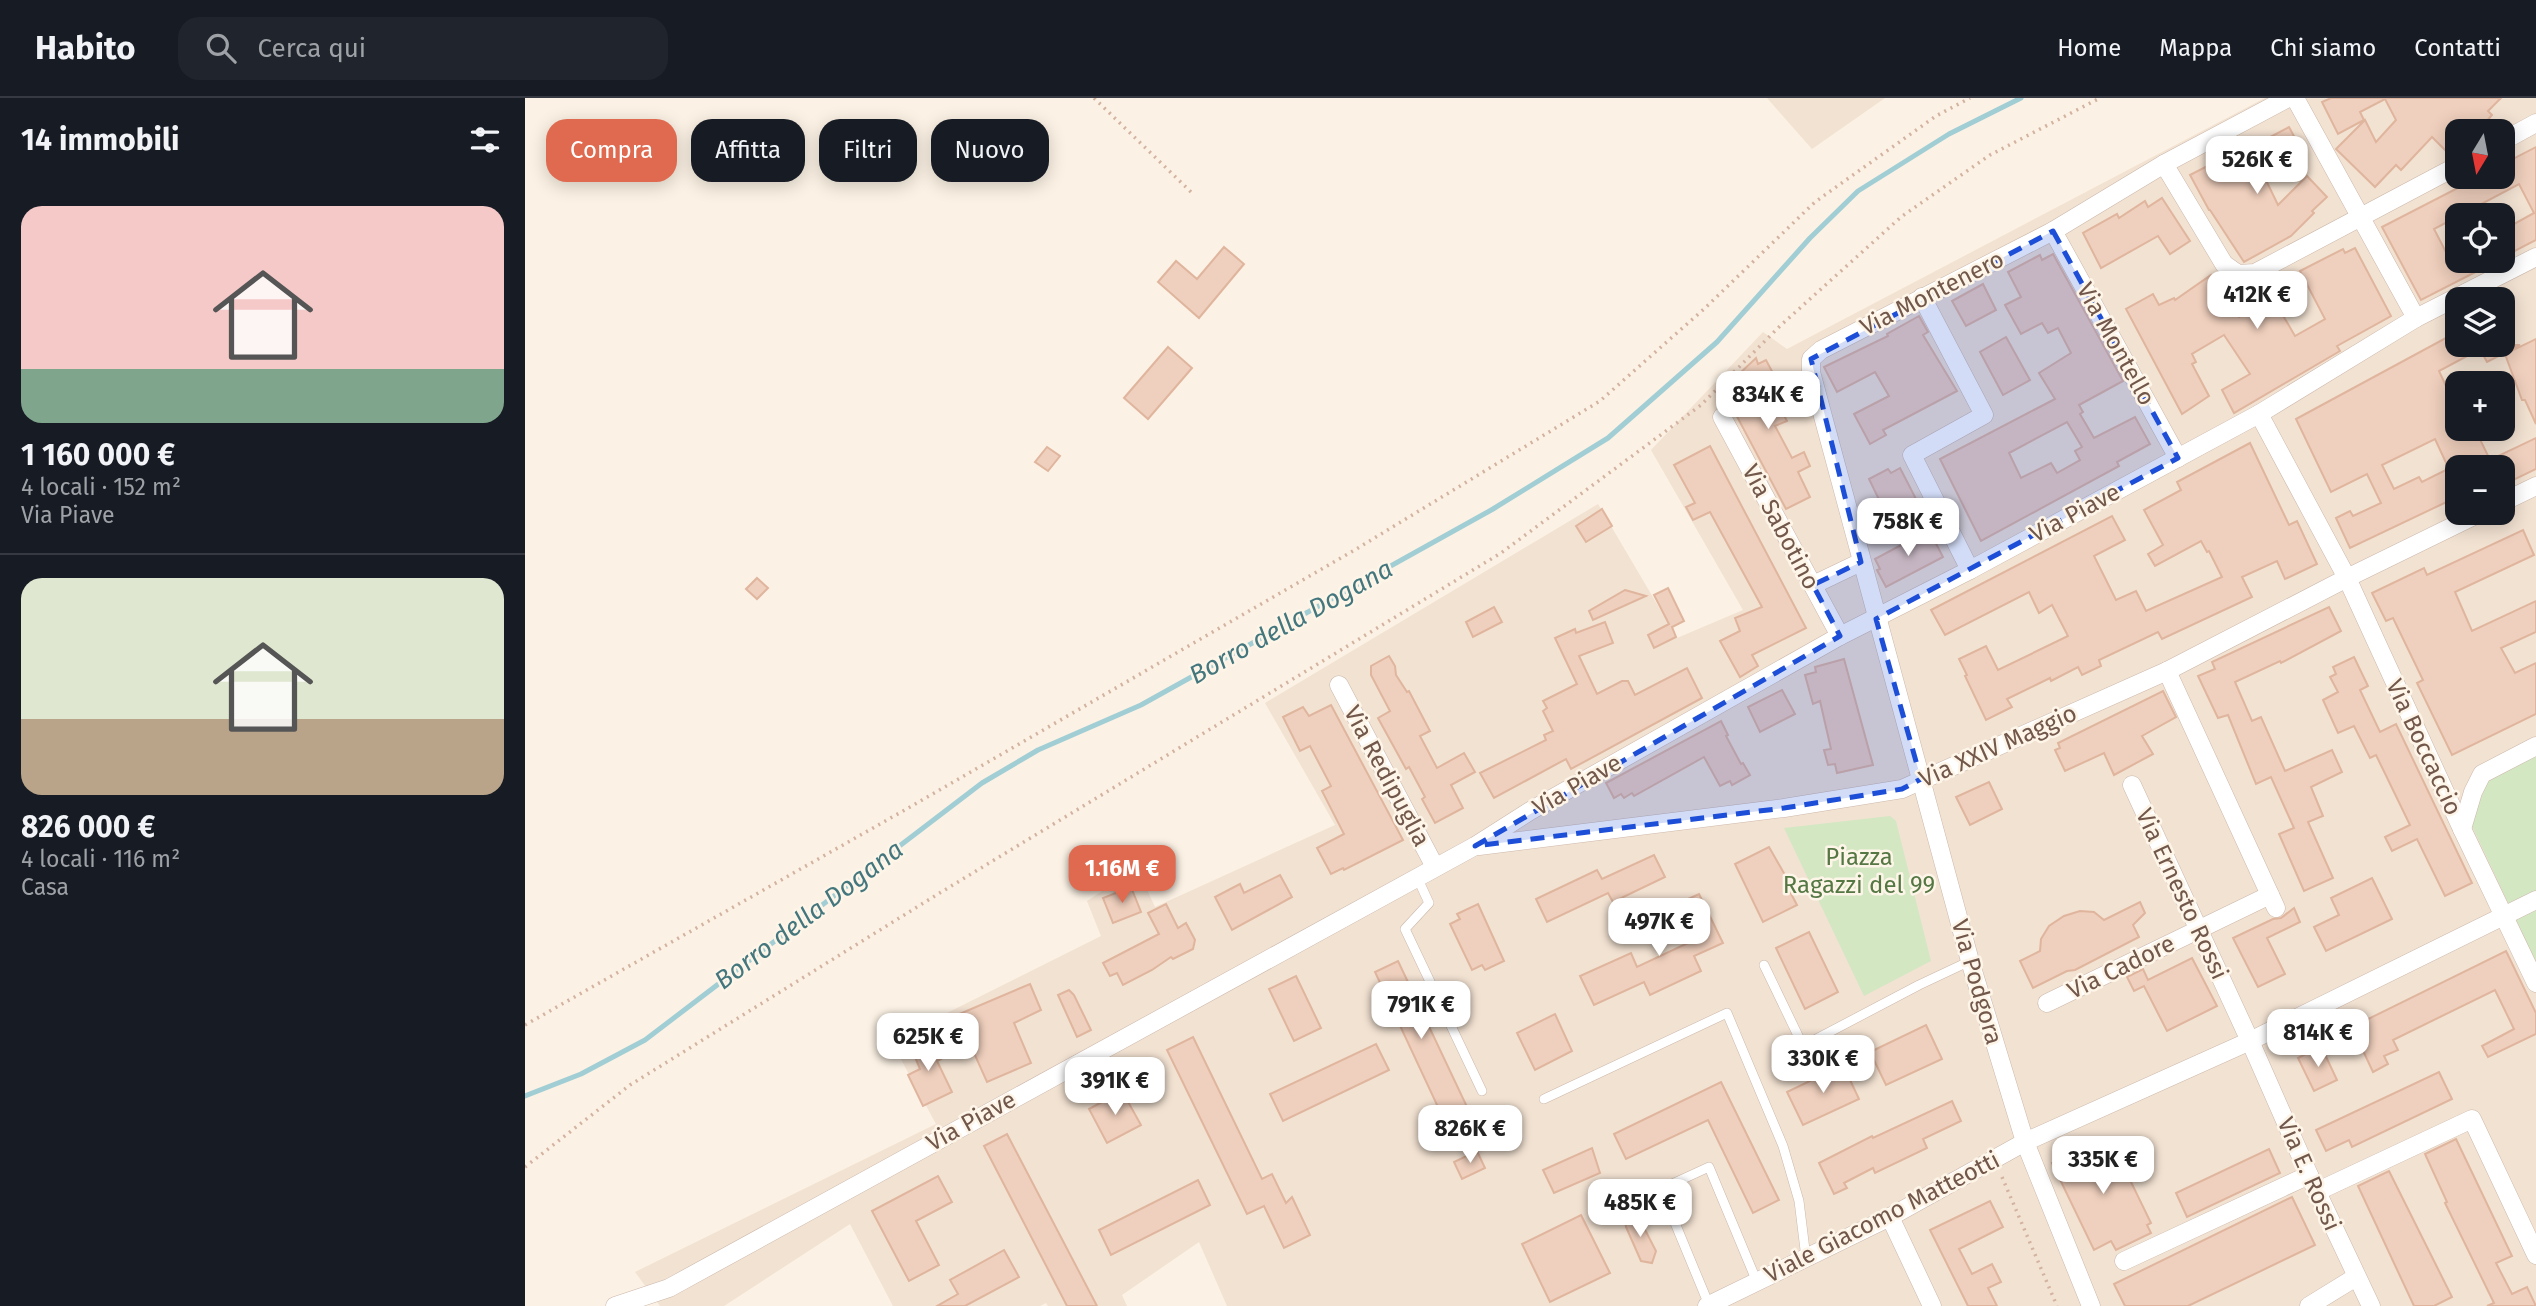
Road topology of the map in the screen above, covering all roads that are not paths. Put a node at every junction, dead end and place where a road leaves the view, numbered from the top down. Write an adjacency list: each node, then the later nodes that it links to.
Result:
1 (2288, 98): 5 (street, Via Montenero)
2 (2295, 98): 7 (street)
3 (2536, 123): 4 (street)
4 (2515, 134)
5 (2164, 164): 7 (street); 8 (street, Via Montenero)
6 (2445, 172): 7 (street)
7 (2361, 217): 11 (street)
8 (2053, 231): 10 (street, Via Montenero); 14 (street, Via Montello)
9 (2536, 257): 11 (street, Via Piave)
10 (1922, 297): 18 (street, Via Montenero); 19 (street)
11 (2416, 318): 12 (street, Via Piave)
12 (2259, 414): 14 (street, Via Piave); 20 (street, Via Boccaccio)
13 (1723, 418): 21 (street, Via Sabotino)
14 (2178, 458): 19 (street, Via Piave)
15 (2536, 486): 16 (street)
16 (2515, 496)
17 (2455, 525): 20 (street, Via XXIV Maggio)
18 (1861, 562): 21 (street); 22 (street, Via Montenero)
19 (1970, 569): 22 (street, Via Piave)
20 (2347, 578): 24 (street, Via XXIV Maggio); 29 (street, Via Boccaccio)
21 (1813, 585): 23 (street, Via Sabotino)
22 (1876, 619): 23 (street, Via Piave); 27 (street, Via Podgora)
23 (1840, 636): 30 (street, Via Piave)
24 (2167, 671): 27 (street, Via XXIV Maggio); 35 (street, Via Cadore)
25 (1339, 685): 31 (street, Via Redipuglia)
26 (2536, 746): 29 (street)
27 (1921, 779): 30 (street, Via XXIV Maggio); 36 (street, Via Podgora)
28 (2132, 785): 35 (street, Via Ernesto Rossi)
29 (2462, 830): 34 (street, Via Boccaccio)
30 (1475, 846): 31 (street, Via Piave)
31 (1435, 867): 32 (street, Via Piave)
32 (1417, 876): 41 (lane); 51 (street, Via Piave)
33 (2536, 900): 34 (street, Viale Giacomo Matteotti)
34 (2507, 915): 38 (street, Via Boccaccio); 40 (street, Viale Giacomo Matteotti)
35 (2197, 930): 39 (street, Via Cadore); 40 (street, Via Ernesto Rossi)
36 (1970, 961): 37 (lane); 43 (street, Via Podgora)
37 (1764, 965)
38 (2536, 983)
39 (2047, 1003)
40 (2250, 1041): 43 (street, Viale Giacomo Matteotti); 44 (street, Via E. Rossi)
41 (1482, 1091)
42 (1544, 1099): 47 (lane)
43 (2025, 1142): 45 (street, Viale Giacomo Matteotti); 54 (street, Via Podgora)
44 (2313, 1183): 46 (street); 48 (street); 49 (street, Via E. Rossi)
45 (1890, 1217): 47 (street, Viale Giacomo Matteotti); 53 (street)
46 (2536, 1255)
47 (1806, 1258): 50 (street, Viale Giacomo Matteotti)
48 (2124, 1261)
49 (2356, 1277): 55 (street); 56 (street, Via E. Rossi)
50 (1757, 1282): 52 (street, Viale Giacomo Matteotti); 52 (lane)
51 (615, 1306)
52 (1708, 1306)
53 (1932, 1306)
54 (2091, 1306)
55 (2309, 1306)
56 (2371, 1306)

